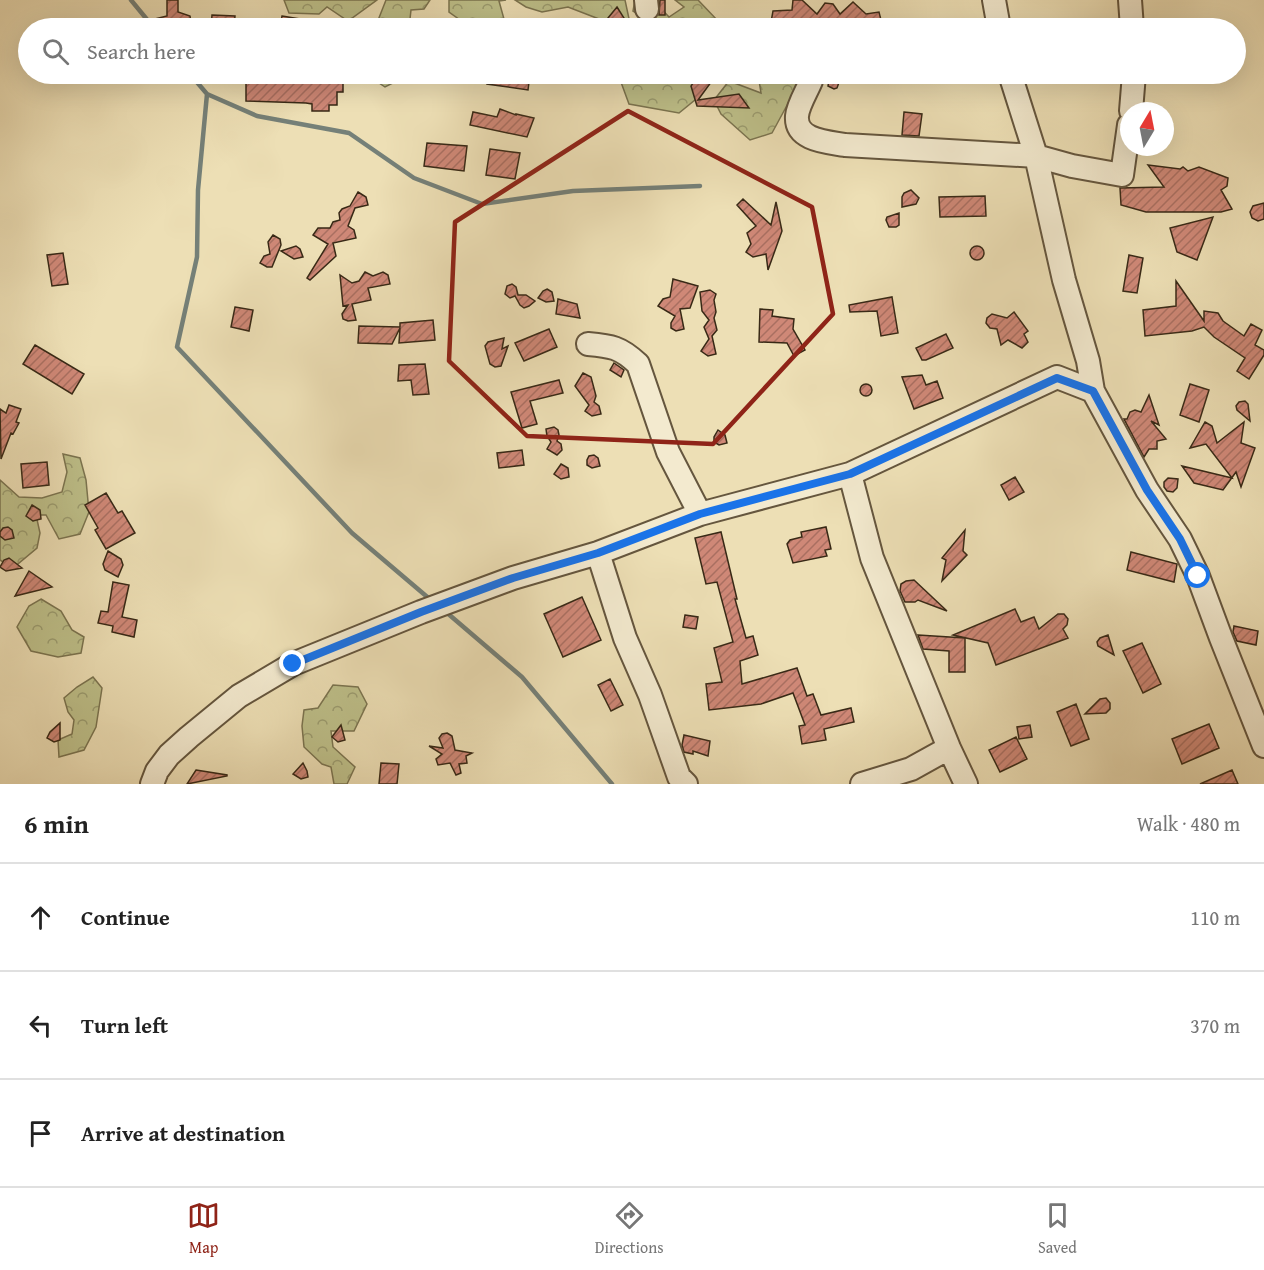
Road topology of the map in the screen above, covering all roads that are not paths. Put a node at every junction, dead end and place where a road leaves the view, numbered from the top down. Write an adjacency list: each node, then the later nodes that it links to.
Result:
1 (994, 0): 3 (street)
2 (1130, 0): 4 (street)
3 (997, 18)
4 (1131, 18)
5 (810, 84): 9 (street)
6 (1013, 84): 9 (street)
7 (1133, 84): 8 (street)
8 (1132, 102)
9 (1036, 156): 10 (street); 12 (street)
10 (1125, 156)
11 (588, 344): 16 (street)
12 (1088, 361): 13 (street); 14 (street)
13 (1057, 378): 14 (street); 15 (street)
14 (1093, 391): 18 (street)
15 (850, 474): 16 (street); 19 (street)
16 (700, 514): 17 (street)
17 (598, 553): 20 (street); 21 (street)
18 (1262, 735)
19 (949, 748): 22 (street); 23 (street)
20 (152, 784)
21 (686, 784)
22 (862, 784)
23 (966, 784)

